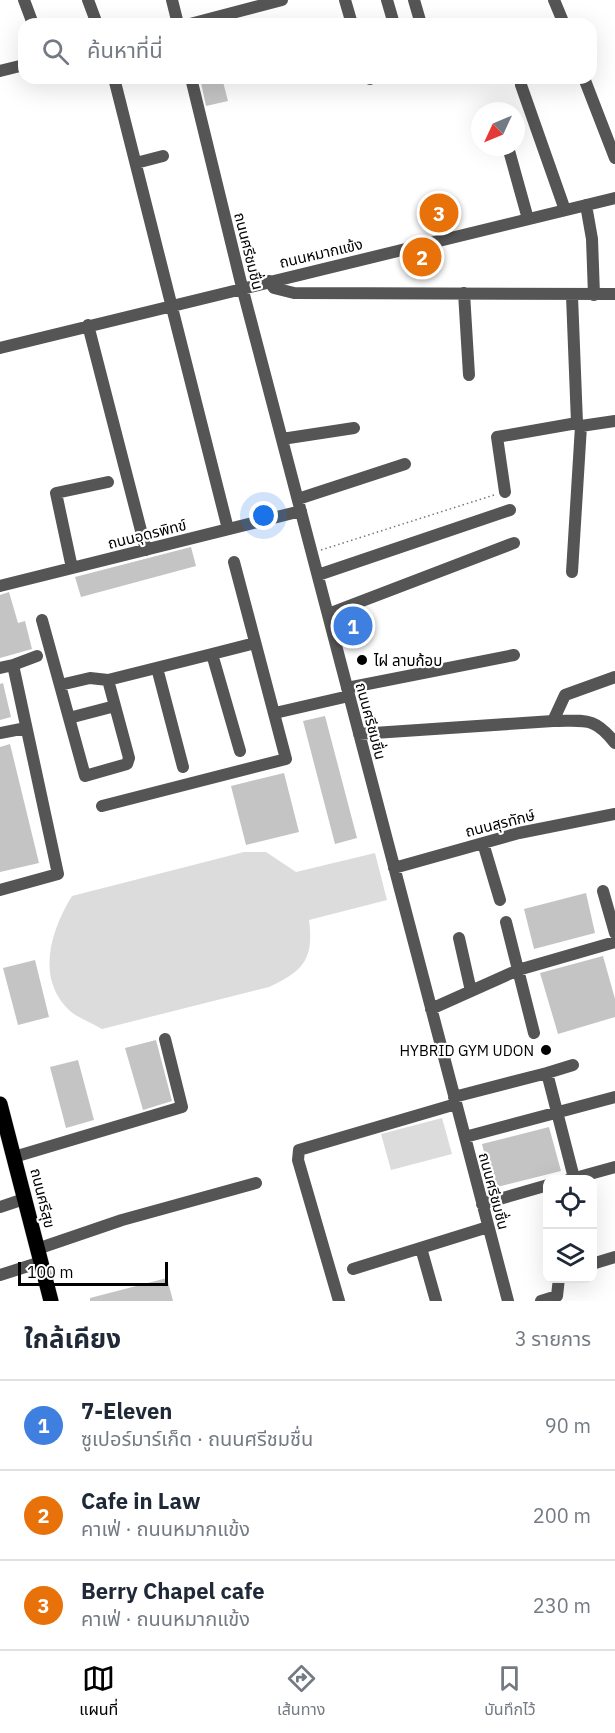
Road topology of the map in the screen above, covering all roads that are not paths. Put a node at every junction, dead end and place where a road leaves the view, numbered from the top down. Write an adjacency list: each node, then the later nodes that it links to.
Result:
1 (24, 0): 9 (street)
2 (88, 0): 10 (street)
3 (172, 0): 11 (street)
4 (282, 0): 12 (street)
5 (345, 0): 13 (street)
6 (387, 0): 14 (street)
7 (414, 0): 15 (street)
8 (554, 0): 16 (street)
9 (31, 18)
10 (95, 18)
11 (176, 18)
12 (213, 18)
13 (350, 18)
14 (392, 18)
15 (419, 18)
16 (562, 18)
17 (18, 66): 18 (street)
18 (0, 71)
19 (116, 84): 26 (street)
20 (192, 84): 32 (street, ถนนศรีชมชื่น)
21 (586, 84): 25 (street)
22 (520, 85): 29 (street)
23 (163, 156): 26 (street)
24 (510, 156): 30 (street)
25 (615, 158)
26 (136, 163): 37 (street)
27 (615, 198): 28 (street, ถนนหมากแข้ง)
28 (586, 205): 29 (street, ถนนหมากแข้ง); 35 (street)
29 (565, 210): 30 (street, ถนนหมากแข้ง)
30 (528, 219): 31 (street, ถนนหมากแข้ง)
31 (269, 281): 32 (street, ถนนหมากแข้ง); 33 (street)
32 (242, 287): 37 (street, ถนนหมากแข้ง); 44 (street, ถนนศรีชมชื่น)
33 (465, 292): 36 (street); 40 (street)
34 (615, 294): 35 (street)
35 (594, 295): 36 (street)
36 (572, 296): 42 (street)
37 (170, 305): 38 (street, ถนนหมากแข้ง); 50 (street)
38 (88, 325): 39 (street, ถนนหมากแข้ง); 52 (street)
39 (0, 348)
40 (469, 375)
41 (615, 421): 42 (street)
42 (579, 424): 47 (street); 55 (street)
43 (354, 428): 44 (street)
44 (282, 439): 48 (street, ถนนศรีชมชื่น)
45 (405, 464): 48 (street, ถนนอุดรพิทข์)
46 (108, 482): 54 (street)
47 (505, 492)
48 (299, 505): 50 (street, ถนนอุดรพิทข์); 56 (street, ถนนศรีชมชื่น)
49 (510, 510): 56 (street)
50 (228, 529): 52 (street, ถนนอุดรพิทข์)
51 (514, 543): 58 (street)
52 (146, 550): 54 (street, ถนนอุดรพิทข์)
53 (234, 562): 60 (street)
54 (72, 568): 57 (street, ถนนอุดรพิทข์)
55 (572, 572)
56 (318, 575): 58 (street, ถนนศรีชมชื่น)
57 (0, 586)
58 (328, 614): 69 (street, ถนนศรีชมชื่น)
59 (42, 620): 68 (street)
60 (255, 643): 61 (street); 71 (street)
61 (212, 654): 65 (street); 78 (street)
62 (514, 655): 69 (street)
63 (37, 657): 64 (street)
64 (6, 666): 74 (street)
65 (157, 668): 67 (street); 79 (street)
66 (615, 677): 73 (street)
67 (108, 680): 68 (street); 70 (street)
68 (60, 685): 72 (street)
69 (348, 692): 71 (street); 76 (street, ถนนศรีชมชื่น)
70 (115, 706): 72 (street); 72 (street)
71 (275, 713): 80 (street)
72 (69, 717)
73 (553, 721): 76 (street); 77 (street)
74 (26, 728): 75 (street); 84 (street)
75 (0, 734)
76 (359, 734): 83 (street, ถนนศรีชมชื่น)
77 (615, 743)
78 (240, 751)
79 (183, 767)
80 (102, 806)
81 (615, 814): 82 (street, ถนนสุรทักษ์)
82 (483, 843): 83 (street, ถนนสุรทักษ์); 86 (street)
83 (394, 868): 93 (street, ถนนศรีชมชื่น)
84 (0, 890)
85 (603, 891): 88 (street)
86 (500, 900)
87 (506, 922): 91 (street)
88 (615, 933)
89 (459, 938): 92 (street)
90 (615, 942): 91 (street)
91 (518, 970): 92 (street); 94 (street)
92 (471, 991): 93 (street)
93 (431, 1009): 99 (street, ถนนศรีชมชื่น)
94 (534, 1033)
95 (165, 1039): 104 (street)
96 (573, 1065): 97 (street)
97 (547, 1073): 99 (street); 101 (street)
98 (615, 1097): 101 (street)
99 (455, 1101): 103 (street, ถนนศรีชมชื่น); 123 (street)
100 (0, 1104): 102 (main road, ถนนศรีสุข)
101 (556, 1112): 103 (street); 106 (street)
102 (3, 1126): 104 (main road, ถนนศรีสุข)
103 (465, 1137): 111 (street, ถนนศรีชมชื่น)
104 (14, 1157): 110 (main road, ถนนศรีสุข)
105 (615, 1167): 107 (street)
106 (570, 1175)
107 (586, 1175)
108 (256, 1183): 115 (street)
109 (543, 1186): 111 (street)
110 (24, 1199): 112 (street); 115 (main road, ถนนศรีสุข)
111 (482, 1203): 113 (street, ถนนศรีชมชื่น)
112 (0, 1207)
113 (488, 1227): 114 (street); 125 (street, ถนนศรีชมชื่น)
114 (422, 1248): 118 (street); 124 (street)
115 (39, 1256): 119 (street); 122 (main road, ถนนศรีสุข)
116 (615, 1257): 117 (street)
117 (597, 1262)
118 (353, 1269)
119 (0, 1275)
120 (560, 1283): 121 (street)
121 (559, 1299): 126 (street)
122 (51, 1301)
123 (339, 1301)
124 (436, 1301)
125 (508, 1301)
126 (541, 1301)

